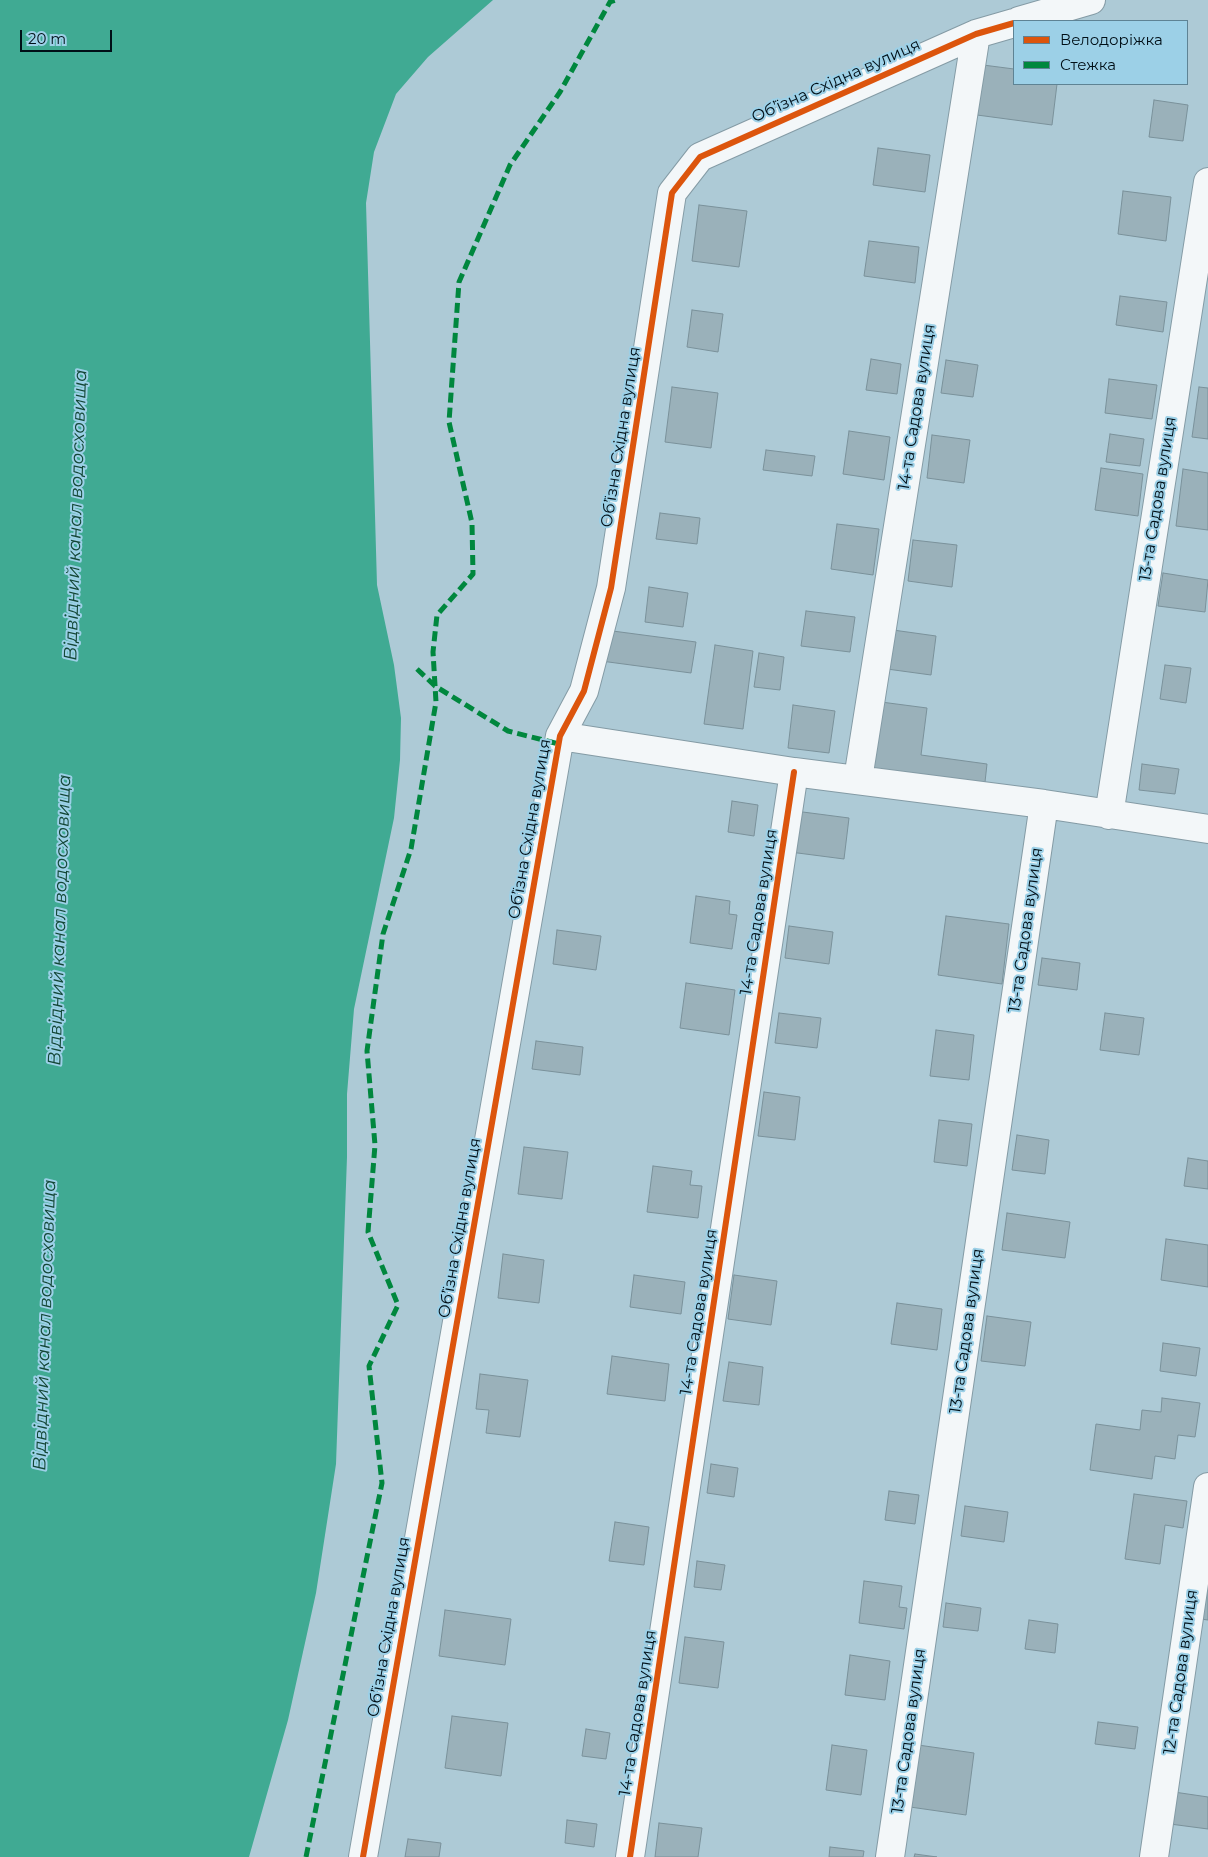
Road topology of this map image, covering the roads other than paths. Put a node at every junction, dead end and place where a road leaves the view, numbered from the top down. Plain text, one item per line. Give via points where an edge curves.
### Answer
1 (1091, 0) edge
2 (1022, 20) edge
3 (1013, 23) edge
4 (976, 34) junction
5 (1208, 182) edge
6 (560, 736) junction
7 (794, 772) junction
8 (858, 780) junction
9 (1044, 804) junction
10 (1109, 815) junction
11 (1208, 829) edge
12 (1208, 1487) edge
13 (363, 1857) edge
14 (630, 1857) edge
15 (890, 1857) edge
16 (1154, 1857) edge

1 - 2 street
3 - 4 street, Обʼїзна Східна вулиця
4 - 6 street, Обʼїзна Східна вулиця via 700,157 672,193 611,588 584,691
4 - 8 street, 14-та Садова вулиця
5 - 10 street, 13-та Садова вулиця
6 - 7 street
6 - 13 street, Обʼїзна Східна вулиця
7 - 8 street
7 - 14 street, 14-та Садова вулиця
8 - 9 street
9 - 10 street
9 - 15 street, 13-та Садова вулиця
10 - 11 street
12 - 16 street, 12-та Садова вулиця

